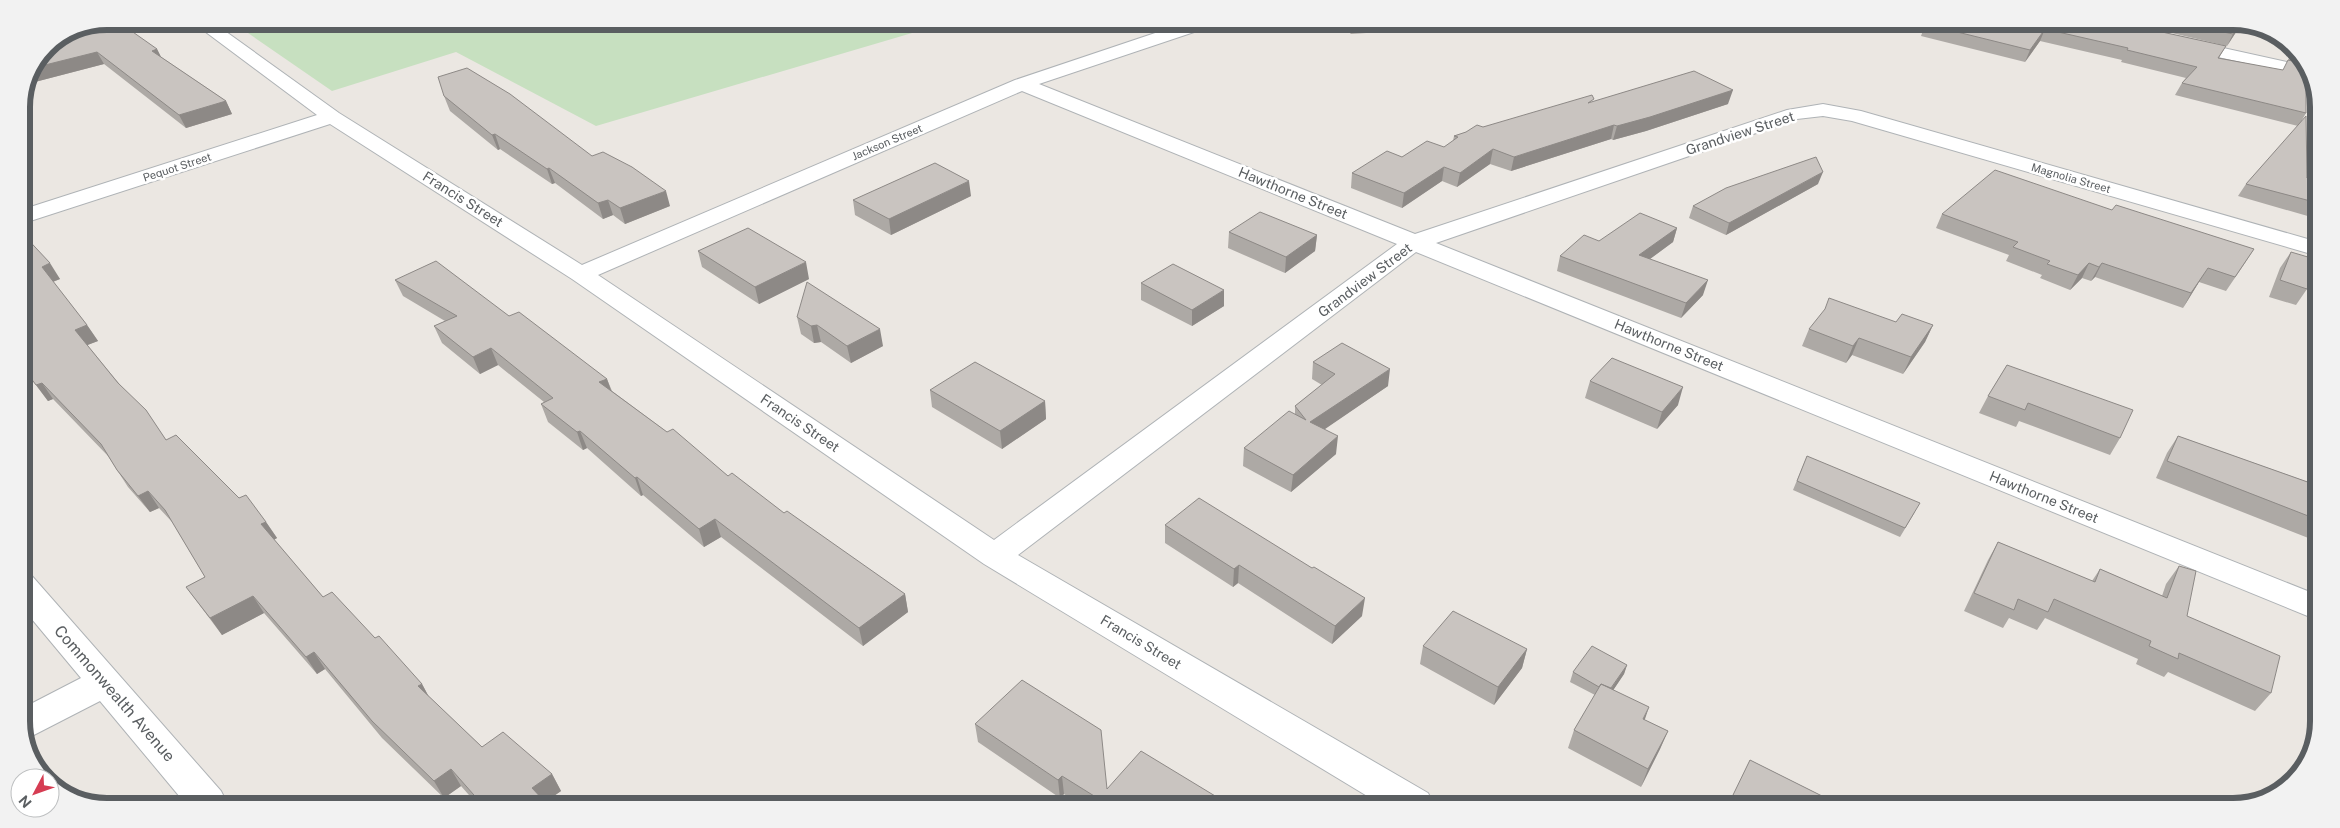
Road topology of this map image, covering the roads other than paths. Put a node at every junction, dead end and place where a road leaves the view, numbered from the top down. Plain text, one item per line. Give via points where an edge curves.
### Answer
1 (210, 30) edge
2 (1182, 30) edge
3 (2171, 41) edge
4 (2301, 70) edge
5 (1022, 84) junction
6 (1823, 110) joint
7 (332, 117) junction
8 (30, 214) edge
9 (1415, 242) junction
10 (2310, 247) edge
11 (580, 274) junction
12 (995, 556) junction
13 (30, 594) edge
14 (2310, 604) edge
15 (104, 682) junction
16 (30, 722) edge
17 (205, 798) edge
18 (1402, 798) edge

1 - 7 street, Francis Street
2 - 5 street, Jackson Street
3 - 4 street
5 - 9 street, Hawthorne Street
5 - 11 street, Jackson Street
6 - 9 street, Grandview Street via 1794,114
6 - 10 street, Magnolia Street via 1863,118
7 - 8 street, Pequot Street
7 - 11 street, Francis Street
9 - 12 street, Grandview Street
9 - 14 street, Hawthorne Street
11 - 12 street, Francis Street
12 - 18 street, Francis Street
13 - 15 street, Commonwealth Avenue
15 - 16 street
15 - 17 street, Commonwealth Avenue

